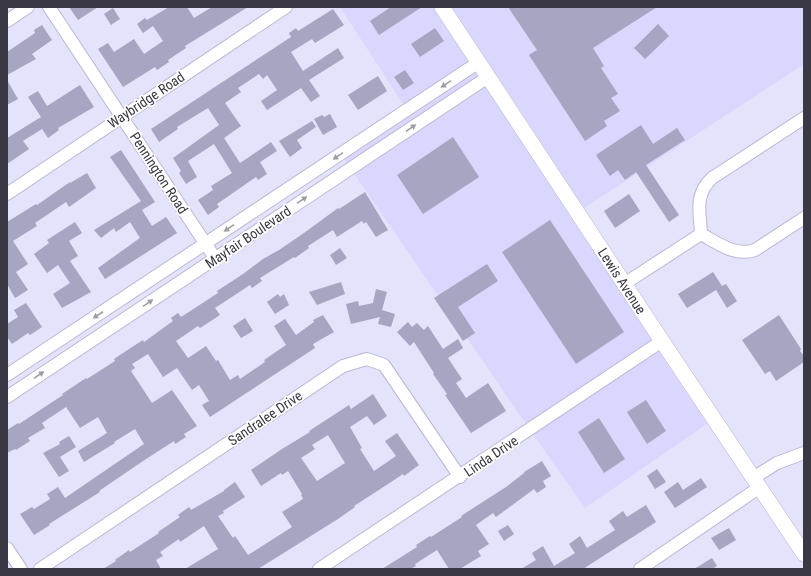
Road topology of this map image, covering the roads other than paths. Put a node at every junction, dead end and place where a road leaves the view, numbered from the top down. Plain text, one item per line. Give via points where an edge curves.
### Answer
1 (28, 7) edge
2 (49, 7) edge
3 (286, 7) edge
4 (442, 7) edge
5 (7, 21) edge
6 (479, 62) junction
7 (488, 77) junction
8 (122, 117) junction
9 (804, 118) edge
10 (7, 194) edge
11 (804, 218) edge
12 (701, 234) junction
13 (206, 243) junction
14 (215, 258) junction
15 (624, 284) junction
16 (662, 342) junction
17 (7, 375) edge
18 (7, 397) edge
19 (804, 453) edge
20 (460, 477) junction
21 (757, 482) junction
22 (7, 548) edge
23 (804, 554) edge
24 (21, 569) edge
25 (40, 569) edge
26 (319, 569) edge
27 (640, 569) edge

1 - 5 street
2 - 8 street, Pennington Road
3 - 8 street, Waybridge Road
4 - 6 main road, Lewis Avenue
6 - 7 main road, Lewis Avenue
6 -> 13 street, Mayfair Boulevard
14 -> 7 street, Mayfair Boulevard
7 - 15 main road, Lewis Avenue
8 - 10 street, Waybridge Road
8 - 13 street, Pennington Road
9 - 12 street via 705,185 699,202
11 - 12 street via 748,252 732,251
12 - 15 street
13 - 14 street, Pennington Road
13 -> 17 street, Mayfair Boulevard
18 -> 14 street, Mayfair Boulevard
15 - 16 main road, Lewis Avenue
16 - 20 street, Linda Drive
16 - 21 main road, Lewis Avenue
19 - 21 street via 777,463
20 - 25 street, Sandralee Drive via 384,366 368,359 343,366
20 - 26 street, Linda Drive
21 - 23 main road, Lewis Avenue
21 - 27 street
22 - 24 street

